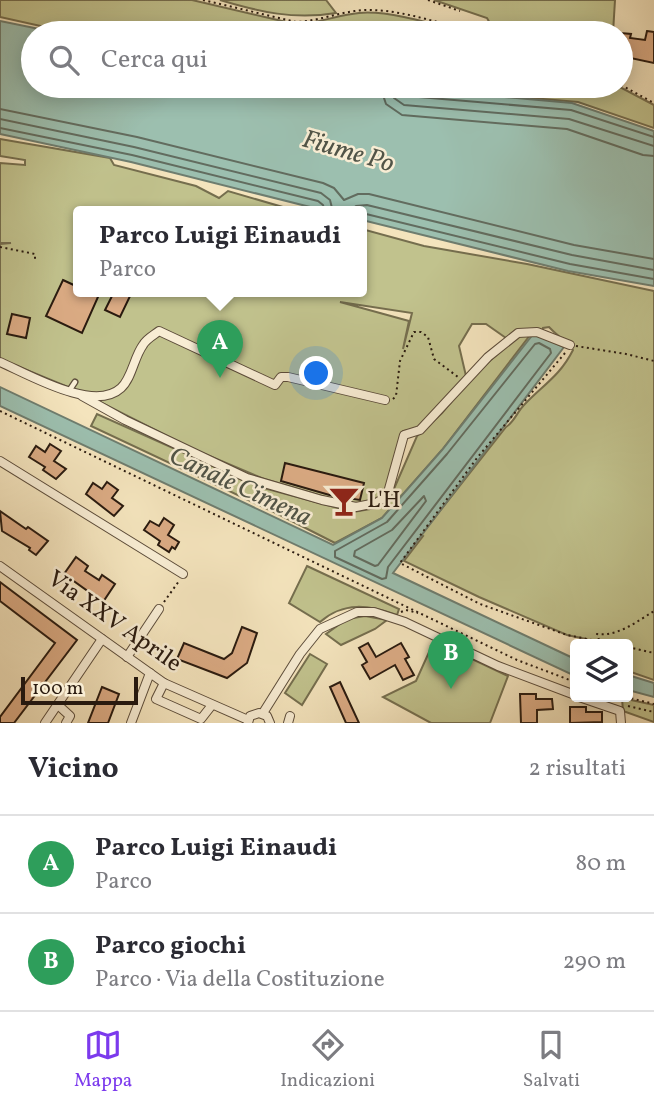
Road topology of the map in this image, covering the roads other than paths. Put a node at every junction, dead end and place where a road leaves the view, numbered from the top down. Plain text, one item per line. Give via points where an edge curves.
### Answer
1 (570, 345) road end
2 (0, 362) edge
3 (75, 382) dead end
4 (68, 391) junction
5 (82, 396) junction
6 (385, 400) road end
7 (0, 461) edge
8 (0, 566) edge
9 (183, 574) road end
10 (159, 609) road end
11 (102, 639) junction
12 (127, 657) junction
13 (150, 673) junction
14 (164, 683) junction
15 (570, 693) edge
16 (594, 702) edge
17 (58, 705) junction
18 (212, 705) junction
19 (263, 713) junction
20 (248, 721) edge
21 (45, 723) edge
22 (66, 723) edge
23 (131, 723) edge
24 (270, 723) edge
25 (621, 723) edge

1 - 5 street via 537,332 518,333 488,357 420,430 404,435 387,496 356,507 247,478
2 - 4 street
3 - 4 lane
4 - 5 street
5 - 6 street via 104,397 121,388 143,343 159,331 275,385 281,377 288,377
7 - 9 street
8 - 11 street, Via XXV Aprile
10 - 12 street
11 - 12 street, Via XXV Aprile
11 - 17 street
12 - 13 street, Via XXV Aprile
13 - 14 street, Via XXV Aprile
13 - 23 street via 147,693
14 - 18 street, Via XXV Aprile
14 - 18 street via 156,699 201,719
15 - 19 street via 405,622 357,612 320,629
16 - 25 street via 620,711
17 - 21 street
17 - 22 street via 70,716
18 - 20 street, Via XXV Aprile
19 - 20 street
19 - 24 street

